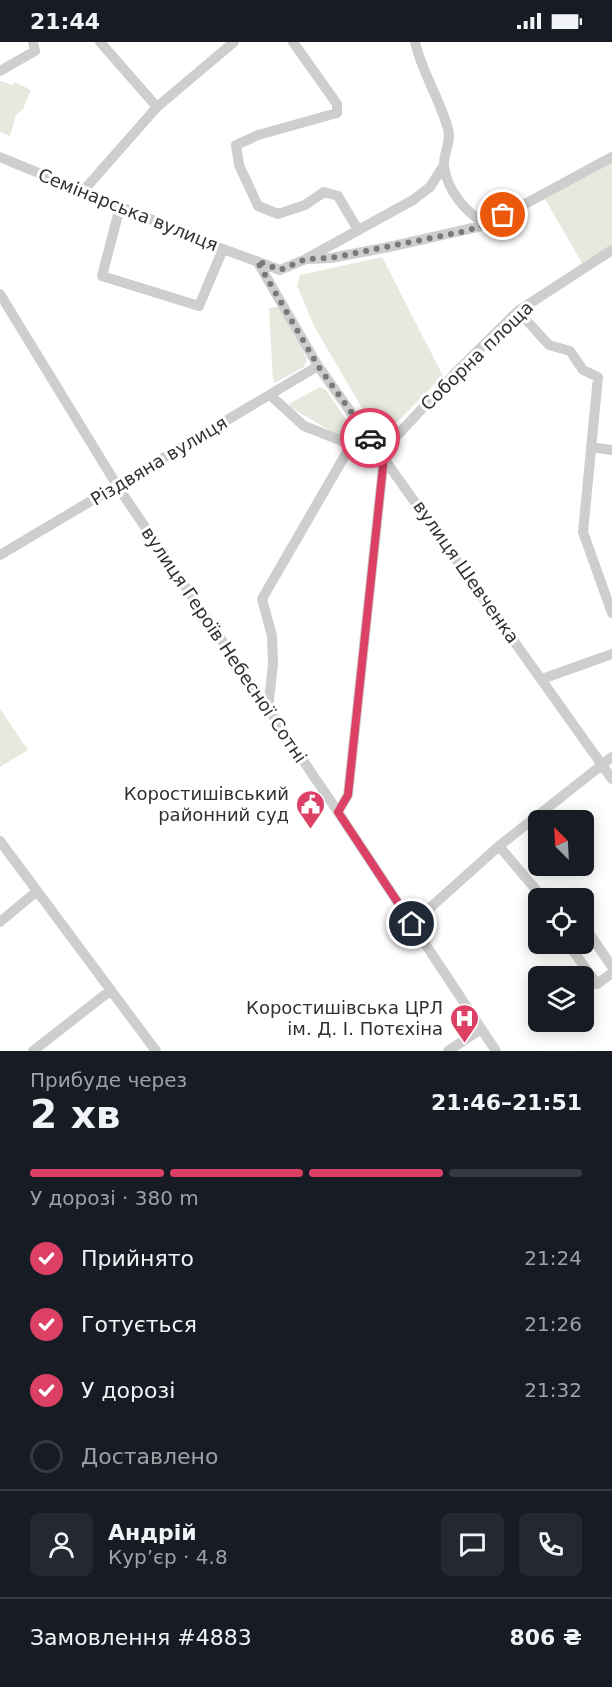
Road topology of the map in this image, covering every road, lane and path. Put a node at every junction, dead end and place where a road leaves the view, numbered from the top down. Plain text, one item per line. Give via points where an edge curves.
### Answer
1 (33, 42) edge
2 (100, 42) edge
3 (234, 42) edge
4 (293, 42) edge
5 (415, 42) edge
6 (0, 71) edge
7 (157, 107) junction
8 (0, 157) edge
9 (612, 157) edge
10 (444, 165) junction
11 (83, 191) junction
12 (120, 207) junction
13 (486, 225) junction
14 (358, 230) junction
15 (223, 249) junction
16 (612, 250) edge
17 (306, 259) junction
18 (257, 261) junction
19 (0, 294) edge
20 (518, 311) junction
21 (318, 366) junction
22 (270, 395) junction
23 (351, 445) junction
24 (591, 447) junction
25 (612, 450) edge
26 (384, 457) junction
27 (117, 486) junction
28 (0, 555) edge
29 (612, 613) edge
30 (612, 654) edge
31 (542, 679) junction
32 (268, 709) junction
33 (612, 757) edge
34 (602, 764) junction
35 (612, 778) edge
36 (338, 812) junction
37 (0, 841) edge
38 (499, 846) junction
39 (535, 888) edge
40 (37, 891) junction
41 (0, 922) edge
42 (412, 924) junction
43 (594, 940) edge
44 (575, 954) edge
45 (612, 967) edge
46 (612, 973) edge
47 (111, 990) junction
48 (481, 1029) junction
49 (33, 1051) edge
50 (156, 1051) edge
51 (448, 1051) edge
52 (496, 1051) edge

1 - 6 street via 35,51
2 - 7 street
3 - 7 street
4 - 14 street via 337,104 337,113 236,145 239,165 258,206 278,214 305,205 324,192 338,196
5 - 10 street via 449,132
7 - 11 street
8 - 11 street, Семінарська вулиця
9 - 13 street
10 - 13 street via 457,198 470,215
10 - 14 street via 430,187 414,200
11 - 12 street, Семінарська вулиця
12 - 15 street, Семінарська вулиця
12 - 15 street via 102,276 199,306
13 - 17 street via 389,248
14 - 17 street
15 - 18 street, Семінарська вулиця
16 - 20 street, Соборна площа
17 - 18 street, Семінарська вулиця via 280,270
18 - 21 street, вулиця Шевченка
19 - 27 street, вулиця Героїв Небесної Сотні
20 - 24 street via 549,345 570,351 583,370 598,377
20 - 26 street, Соборна площа via 400,433
21 - 22 street, Різдвяна вулиця
21 - 26 street, вулиця Шевченка
22 - 23 street via 304,426
22 - 27 street, Різдвяна вулиця
23 - 26 street
23 - 32 street via 262,598 272,636
24 - 25 street
24 - 29 street via 583,532
26 - 31 street, вулиця Шевченка
26 - 36 street via 348,795
27 - 28 street, Різдвяна вулиця
27 - 32 street, вулиця Героїв Небесної Сотні
30 - 31 street
31 - 34 street, вулиця Шевченка
32 - 36 street, вулиця Героїв Небесної Сотні
33 - 34 street
34 - 35 street, вулиця Шевченка
34 - 38 street
36 - 42 street, вулиця Героїв Небесної Сотні
37 - 40 street
38 - 39 street
38 - 42 street
40 - 41 street
40 - 47 street
42 - 48 street, вулиця Героїв Небесної Сотні
43 - 45 street
44 - 46 street via 597,984
47 - 49 street
47 - 50 street
48 - 51 street
48 - 52 street, вулиця Героїв Небесної Сотні

